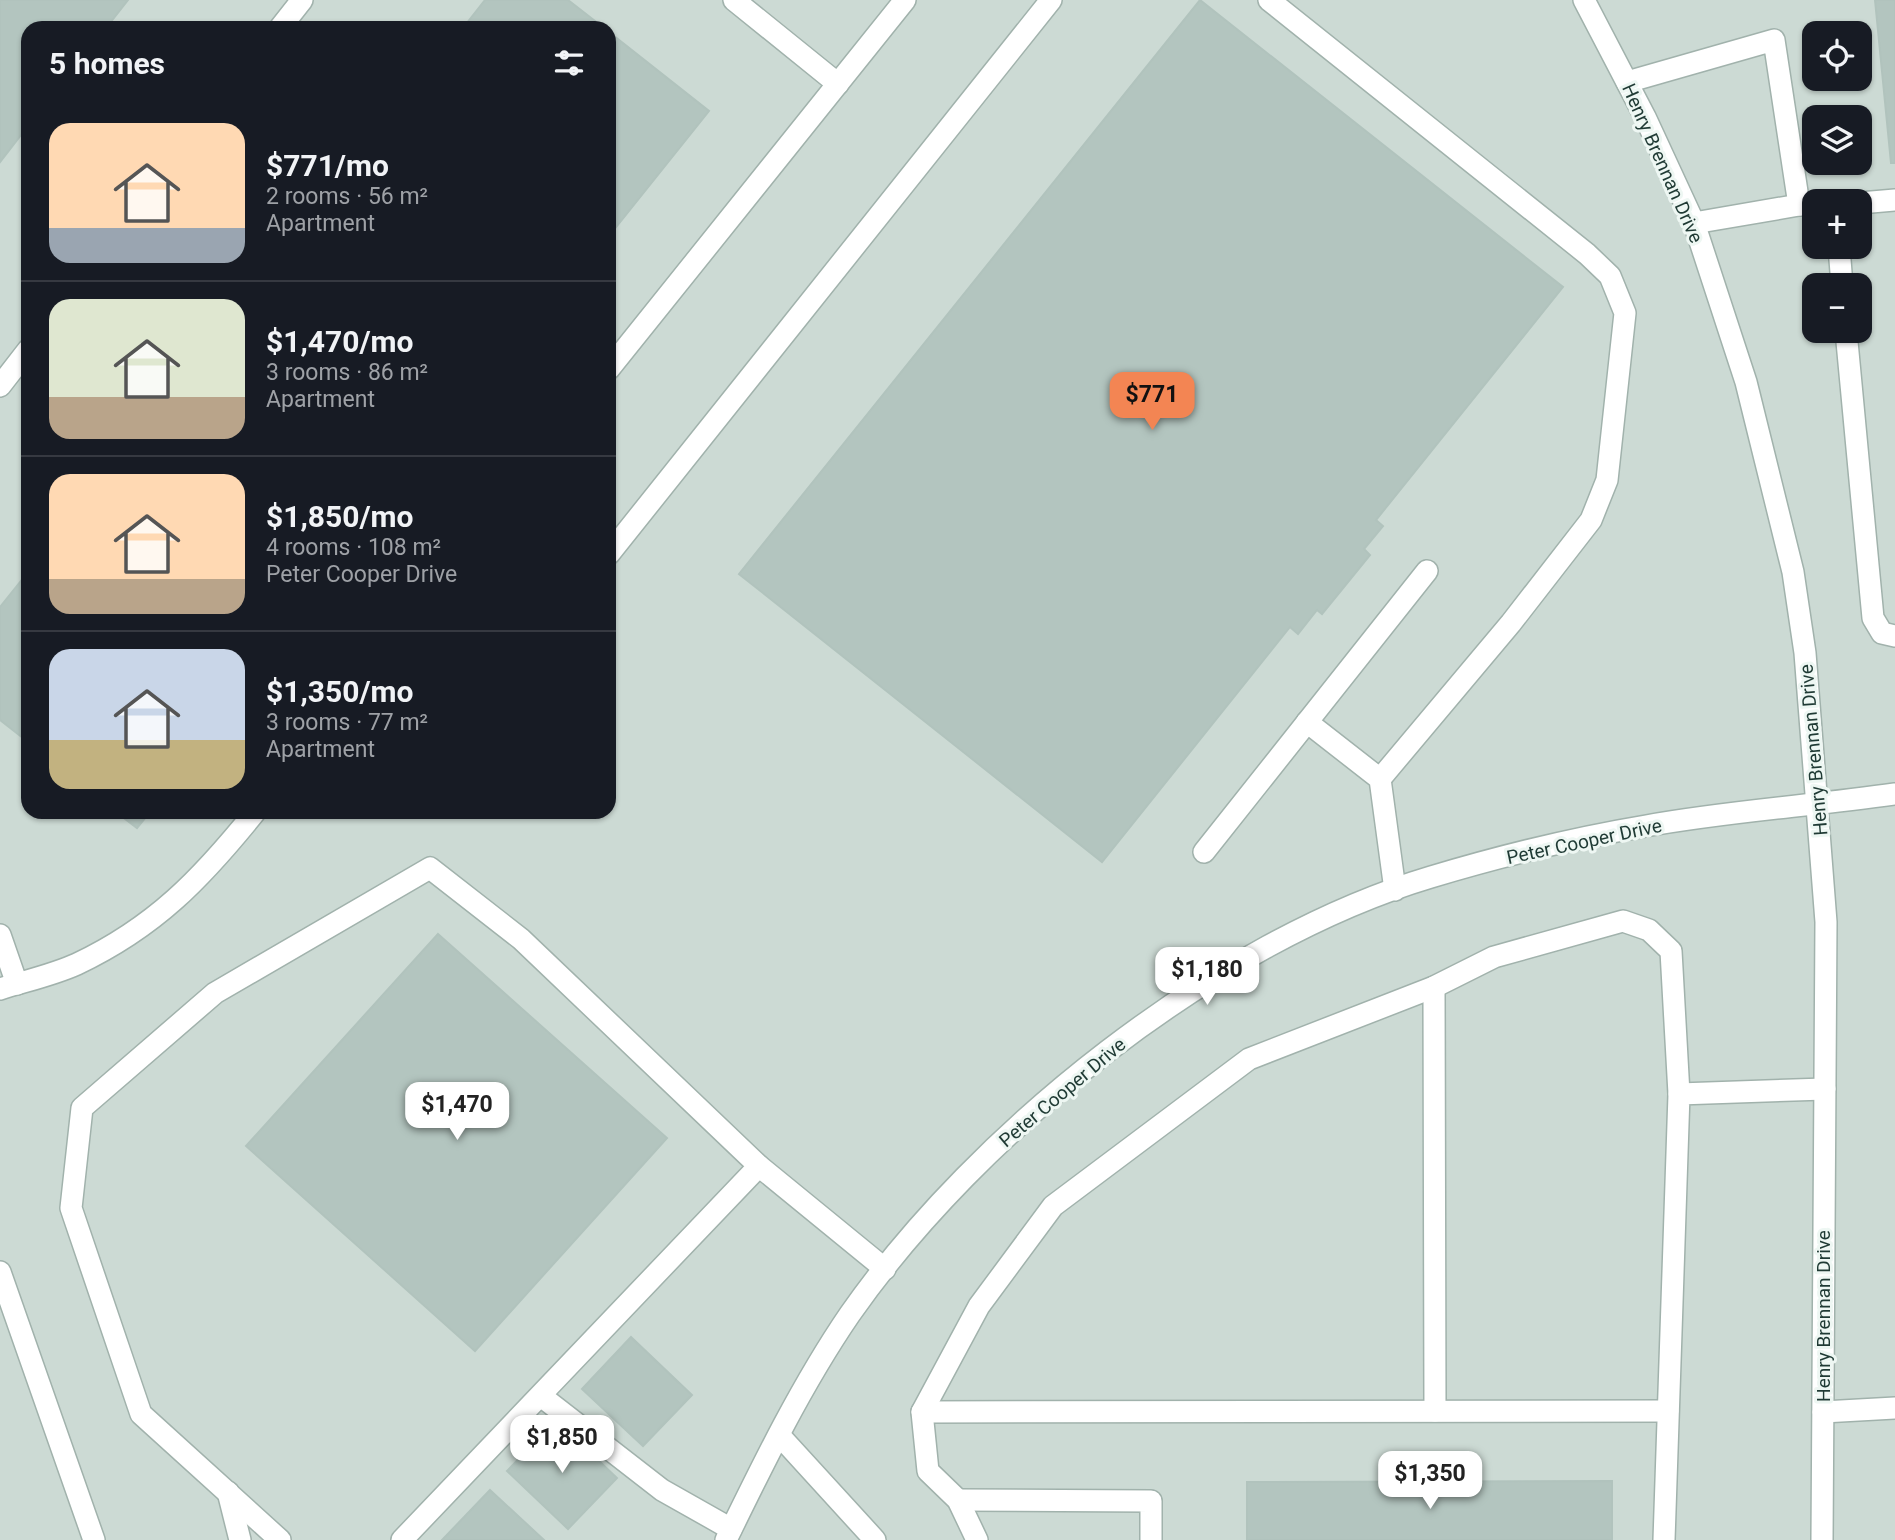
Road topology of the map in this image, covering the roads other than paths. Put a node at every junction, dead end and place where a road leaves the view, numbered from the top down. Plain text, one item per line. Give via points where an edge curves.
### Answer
1 (302, 0) edge
2 (734, 0) edge
3 (905, 0) edge
4 (1051, 0) edge
5 (1269, 0) edge
6 (1584, 0) edge
7 (286, 21) edge
8 (1627, 82) junction
9 (838, 84) junction
10 (1804, 189) edge
11 (1895, 200) edge
12 (1872, 202) edge
13 (1802, 206) edge
14 (1694, 223) junction
15 (1847, 343) edge
16 (21, 359) edge
17 (616, 360) edge
18 (0, 386) edge
19 (616, 545) edge
20 (1427, 571) dead end
21 (1895, 636) edge
22 (1307, 722) junction
23 (1380, 779) junction
24 (1895, 794) edge
25 (1819, 806) junction
26 (249, 819) edge
27 (1204, 852) dead end
28 (1395, 890) junction
29 (0, 935) edge
30 (8, 987) edge
31 (1434, 987) junction
32 (1825, 1089) junction
33 (1679, 1094) junction
34 (759, 1167) junction
35 (885, 1269) junction
36 (0, 1272) edge
37 (541, 1396) junction
38 (1895, 1408) edge
39 (1668, 1410) junction
40 (1435, 1411) junction
41 (922, 1412) junction
42 (1823, 1412) junction
43 (780, 1436) junction
44 (228, 1492) junction
45 (958, 1500) junction
46 (728, 1535) edge
47 (93, 1540) edge
48 (240, 1540) edge
49 (280, 1540) edge
50 (402, 1540) edge
51 (875, 1540) edge
52 (977, 1540) edge
53 (1151, 1540) edge
54 (1664, 1540) edge
55 (1822, 1540) edge

1 - 7 street
2 - 9 street
3 - 9 street
4 - 19 street
5 - 23 street via 1587,254 1610,276 1625,313 1606,480 1591,520
6 - 8 street, Henry Brennan Drive
8 - 10 street via 1773,40
8 - 14 street, Henry Brennan Drive
9 - 17 street
11 - 12 street
13 - 14 street
14 - 25 street, Henry Brennan Drive via 1746,382 1793,572
15 - 21 street via 1873,618 1882,633
16 - 18 street
20 - 22 street
22 - 23 street
22 - 27 street
23 - 28 street
24 - 25 street, Peter Cooper Drive
25 - 28 street, Peter Cooper Drive via 1646,825 1520,853
25 - 32 street, Henry Brennan Drive via 1826,922
26 - 30 street via 171,906 129,936 75,965
28 - 35 street, Peter Cooper Drive via 1343,909 1236,963 1152,1018 1049,1100 970,1171
29 - 30 street
31 - 33 street via 1494,957 1623,921 1649,930 1671,951
31 - 40 street
31 - 41 street via 1249,1059 1053,1206 979,1306
32 - 33 street
32 - 42 street, Henry Brennan Drive
33 - 39 street
34 - 35 street
34 - 37 street
34 - 44 street via 521,939 430,868 215,993 82,1108 71,1209 141,1414
35 - 43 street, Peter Cooper Drive via 850,1314
36 - 47 street
37 - 46 street
37 - 50 street
38 - 42 street
39 - 40 street
39 - 54 street
40 - 41 street
41 - 45 street via 928,1471
42 - 55 street, Henry Brennan Drive
43 - 46 street, Peter Cooper Drive
43 - 51 street
44 - 48 street
44 - 49 street
45 - 52 street
45 - 53 street via 1151,1501

